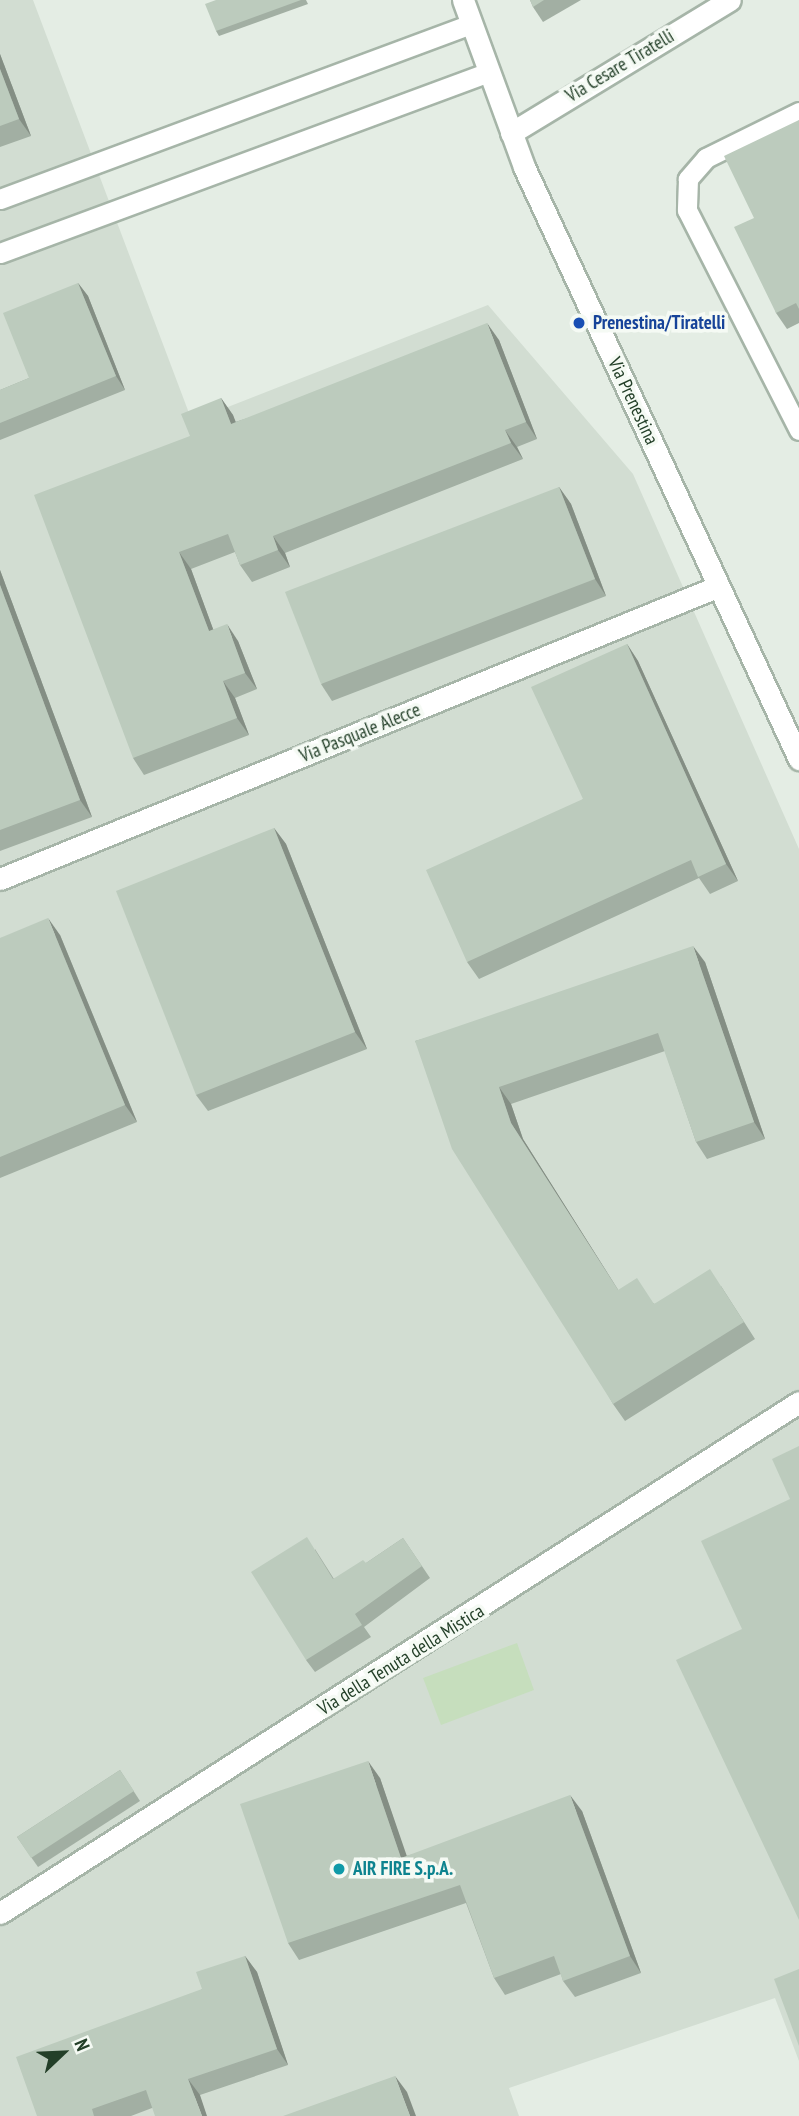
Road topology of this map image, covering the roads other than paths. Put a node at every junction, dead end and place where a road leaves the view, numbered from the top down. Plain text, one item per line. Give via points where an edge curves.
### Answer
1 (463, 0) edge
2 (730, 0) edge
3 (471, 24) junction
4 (489, 72) junction
5 (799, 112) edge
6 (511, 133) junction
7 (0, 199) edge
8 (0, 253) edge
9 (799, 430) edge
10 (719, 586) junction
11 (799, 759) edge
12 (0, 879) edge
13 (799, 1402) edge
14 (0, 1913) edge

1 - 3 street, Via Prenestina
2 - 6 street, Via Cesare Tiratelli
3 - 4 street, Via Prenestina
3 - 7 lane
4 - 6 street, Via Prenestina
4 - 8 lane
5 - 9 lane via 706,158 688,179 687,210
6 - 10 street, Via Prenestina
10 - 11 street, Via Prenestina
10 - 12 street, Via Pasquale Alecce
13 - 14 street, Via della Tenuta della Mistica

